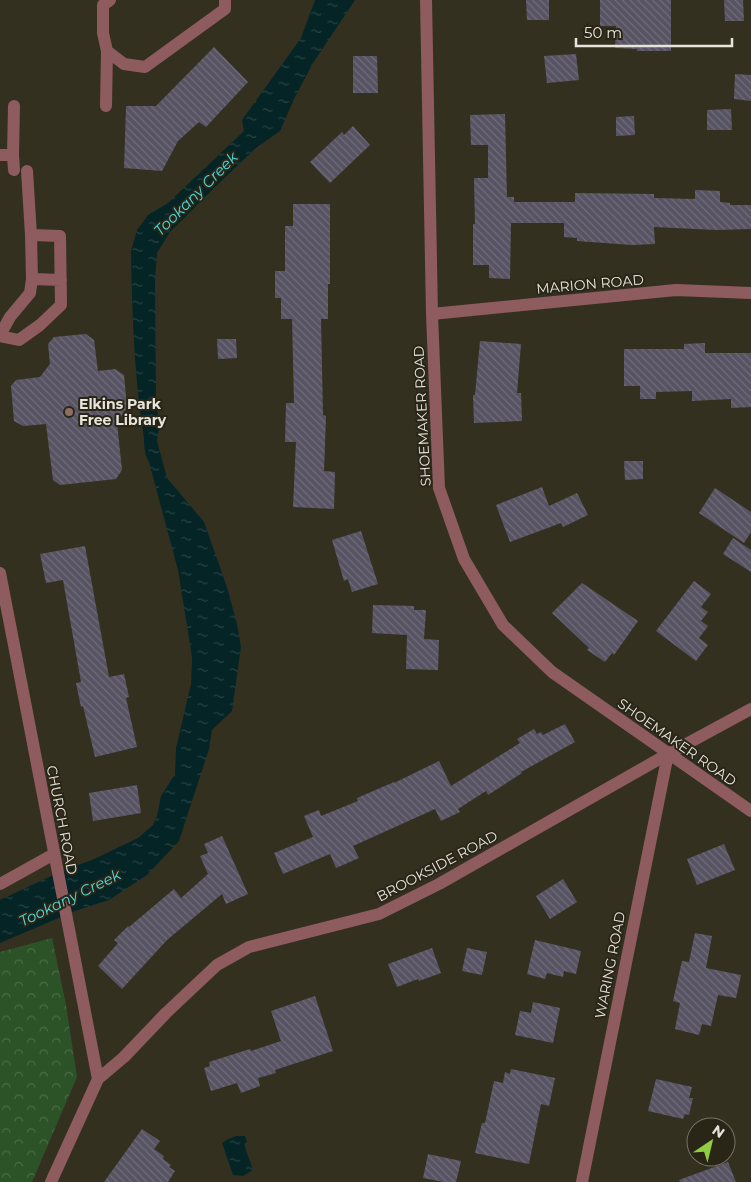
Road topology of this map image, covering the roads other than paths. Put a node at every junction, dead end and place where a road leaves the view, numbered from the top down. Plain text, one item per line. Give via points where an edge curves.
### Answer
1 (110, 0) edge
2 (226, 0) edge
3 (426, 0) edge
4 (107, 51) junction
5 (14, 106) dead end
6 (106, 106) dead end
7 (6, 155) edge
8 (30, 235) junction
9 (32, 279) junction
10 (61, 280) junction
11 (751, 293) edge
12 (432, 314) junction
13 (0, 335) edge
14 (0, 573) edge
15 (751, 709) edge
16 (668, 754) junction
17 (751, 811) edge
18 (54, 854) junction
19 (0, 884) edge
20 (98, 1079) junction
21 (51, 1182) edge
22 (582, 1182) edge

1 - 4 street via 103,5
2 - 4 street via 225,9 145,67 124,64
3 - 12 street, SHOEMAKER ROAD
4 - 6 street
5 - 7 street
7 - 8 street via 21,170
8 - 9 street
8 - 10 street via 60,236
9 - 10 street
9 - 13 street via 30,293
10 - 13 street via 61,305 40,325 19,340
11 - 12 street, MARION ROAD via 676,290
12 - 16 street, SHOEMAKER ROAD via 439,488 464,559 503,625 552,672
14 - 18 street, CHURCH ROAD
15 - 16 street, BROOKSIDE ROAD
16 - 17 street, SHOEMAKER ROAD
16 - 20 street, BROOKSIDE ROAD via 439,884 379,914 249,947 217,965
16 - 22 street, WARING ROAD
18 - 19 street
18 - 20 street, CHURCH ROAD
20 - 21 street

